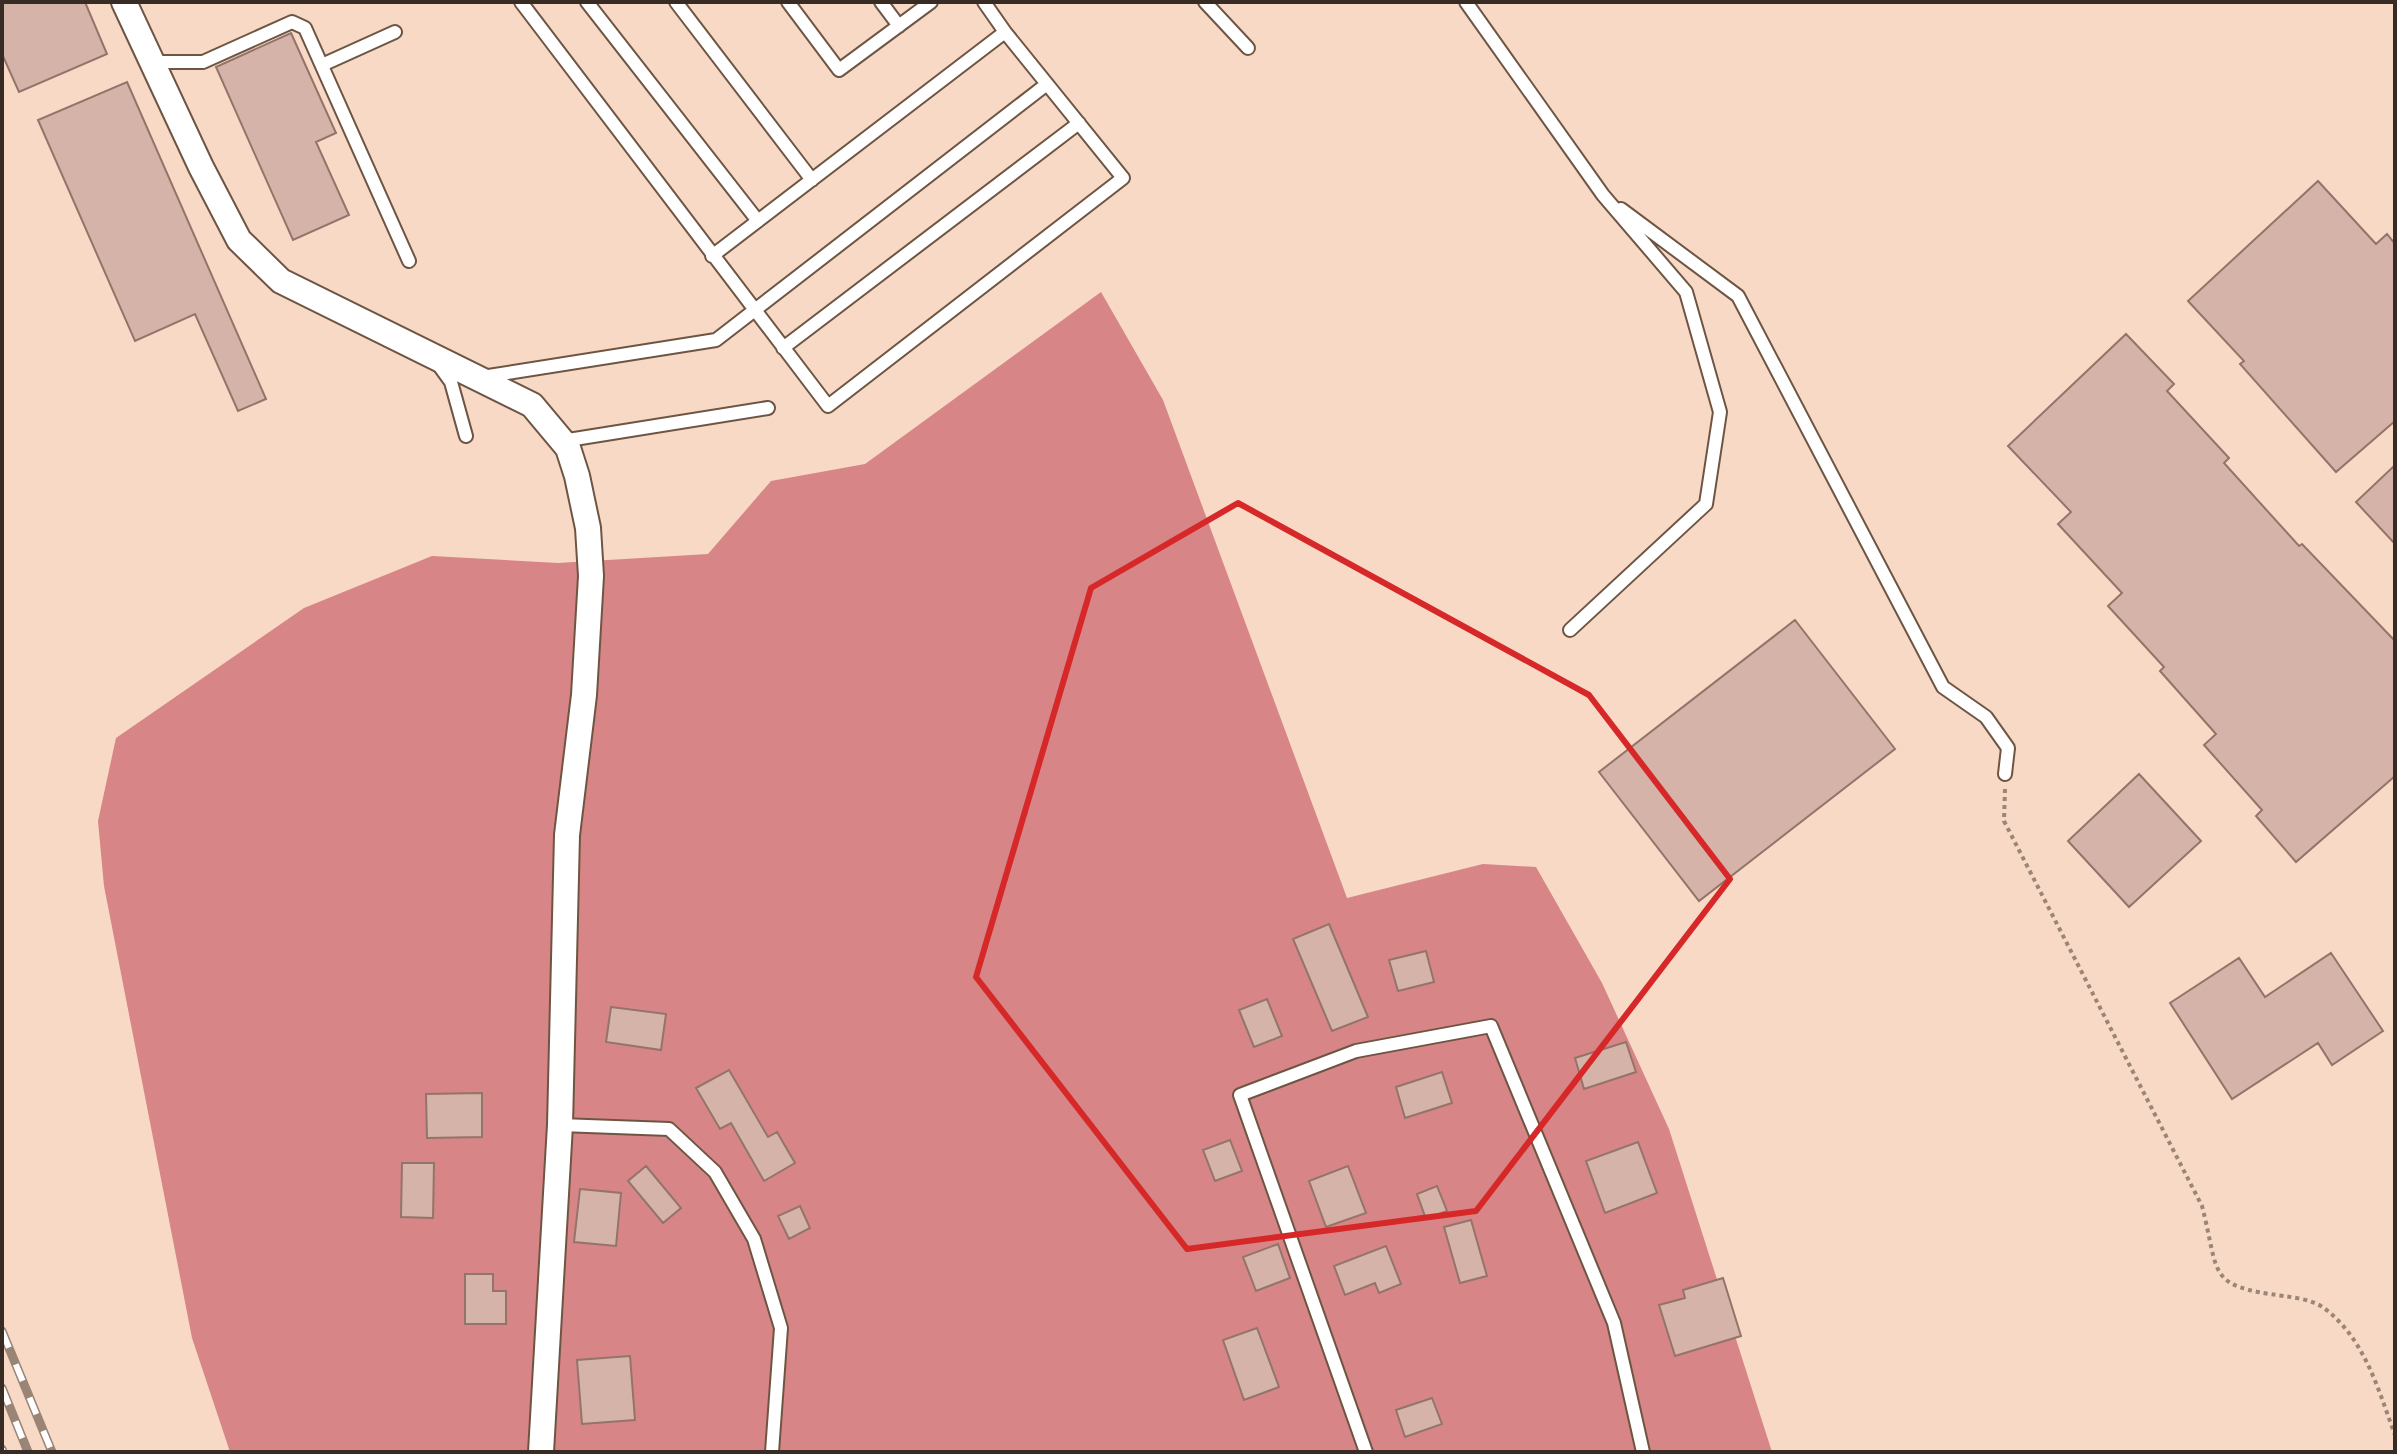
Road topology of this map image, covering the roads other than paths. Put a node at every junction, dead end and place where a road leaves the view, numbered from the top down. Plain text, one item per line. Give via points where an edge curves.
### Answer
1 (124, 2) edge
2 (521, 2) edge
3 (587, 2) edge
4 (676, 2) edge
5 (788, 2) edge
6 (881, 2) edge
7 (931, 2) edge
8 (984, 2) edge
9 (1205, 2) edge
10 (1466, 2) edge
11 (899, 26) junction
12 (395, 32) dead end
13 (1005, 32) junction
14 (1248, 48) dead end
15 (149, 62) junction
16 (322, 65) junction
17 (1047, 84) junction
18 (1079, 123) junction
19 (812, 180) junction
20 (1603, 195) junction
21 (758, 221) junction
22 (712, 256) junction
23 (409, 261) dead end
24 (754, 311) junction
25 (783, 348) junction
26 (434, 358) junction
27 (475, 378) junction
28 (768, 408) dead end
29 (466, 436) dead end
30 (562, 441) junction
31 (1570, 630) dead end
32 (2005, 774) road end
33 (560, 1125) junction
34 (541, 1452) edge
35 (772, 1452) edge
36 (1366, 1452) edge
37 (1643, 1452) edge

1 - 15 street
2 - 22 lane
3 - 21 lane
4 - 19 lane
5 - 11 lane via 839,70
6 - 11 lane
7 - 11 lane
8 - 13 lane
9 - 14 lane
10 - 20 lane
12 - 16 lane
13 - 17 lane
13 - 19 lane
15 - 16 lane via 203,62 292,22 305,28
15 - 26 street via 239,240 281,281
16 - 23 lane
17 - 18 lane
17 - 24 lane
18 - 25 lane
18 - 25 lane via 1123,178 828,406
19 - 21 lane
20 - 31 lane via 1686,292 1720,412 1706,504
20 - 32 lane via 1738,296 1943,687 1986,717 2008,748
21 - 22 lane
22 - 24 lane
24 - 25 lane
24 - 27 lane via 716,340
26 - 27 street
26 - 29 lane via 451,382
27 - 30 street via 532,405
28 - 30 lane
30 - 33 street via 577,476 591,576 584,695 567,835
33 - 34 street
33 - 35 lane via 669,1129 715,1172 754,1239 781,1328
36 - 37 lane via 1240,1095 1356,1051 1491,1026 1614,1323

